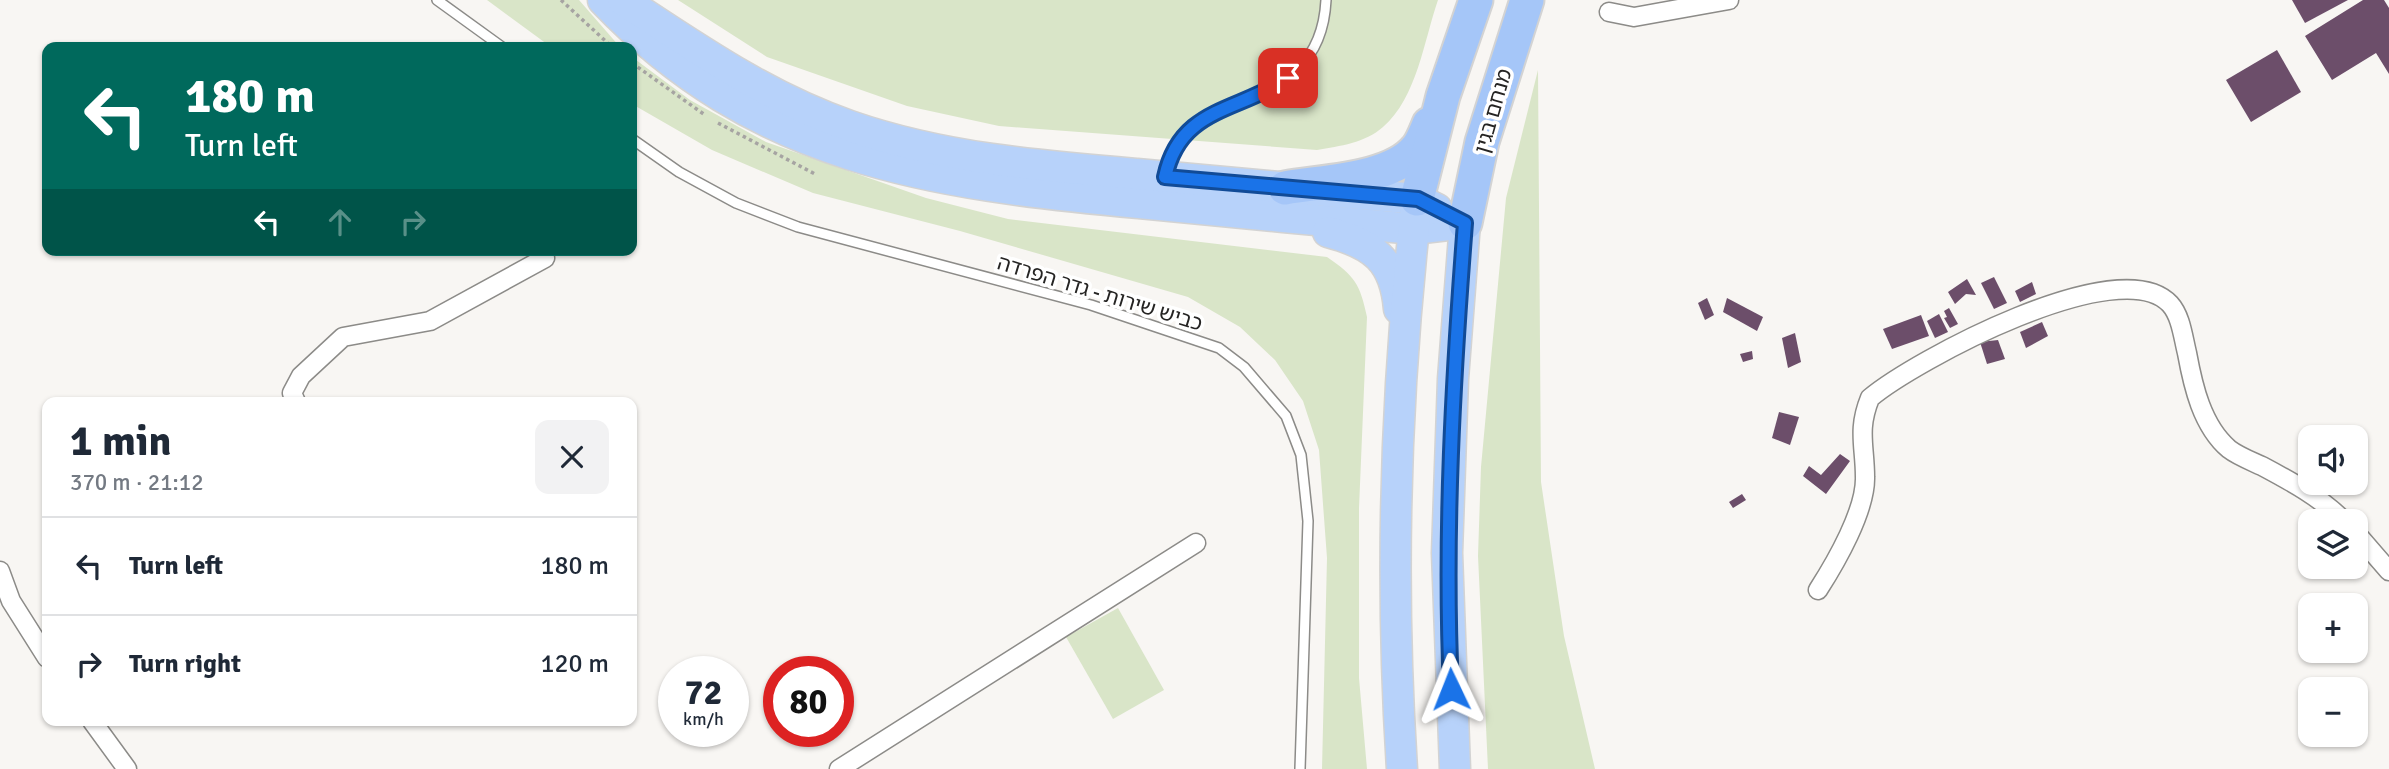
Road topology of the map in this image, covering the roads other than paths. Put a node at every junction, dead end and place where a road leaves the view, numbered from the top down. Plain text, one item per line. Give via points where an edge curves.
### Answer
1 (437, 0) edge
2 (603, 0) edge
3 (623, 0) edge
4 (1326, 0) edge
5 (1476, 0) edge
6 (1527, 0) edge
7 (1728, 0) edge
8 (1609, 12) dead end
9 (495, 42) edge
10 (1443, 96) junction
11 (637, 143) edge
12 (1165, 177) junction
13 (1285, 188) junction
14 (1416, 214) junction
15 (1267, 215) junction
16 (1465, 223) junction
17 (545, 258) dead end
18 (1402, 358) junction
19 (294, 397) edge
20 (2331, 509) edge
21 (1196, 543) dead end
22 (2368, 547) edge
23 (0, 571) edge
24 (2389, 571) edge
25 (1818, 590) dead end
26 (42, 651) edge
27 (96, 726) edge
28 (127, 769) edge
29 (839, 769) edge
30 (1300, 769) edge
31 (1402, 769) edge
32 (1455, 769) edge

1 - 9 lane
2 - 15 highway via 677,68 719,97 793,134 874,164 1033,194
3 - 12 highway via 733,73 848,126 892,140 986,158
4 - 12 lane via 1322,33 1303,67 1273,88 1188,128 1170,154
5 - 10 highway
6 - 16 highway, מנחם בגין via 1482,142
7 - 8 street via 1634,17
10 - 13 highway via 1418,148 1400,163 1368,174
10 - 14 highway
11 - 30 lane, כביש שירות - גדר הפרדה via 736,203 798,227 1127,317 1219,348 1244,367 1286,416 1301,455 1308,521
12 - 13 highway
13 - 14 highway
14 - 15 highway
14 - 16 highway
14 - 18 highway
15 - 18 highway via 1353,240 1380,257 1397,287
16 - 32 highway via 1447,553
17 - 19 street via 430,321 343,338 301,376
18 - 31 highway via 1395,618
20 - 25 street via 2229,449 2214,430 2202,410 2182,328 2170,304 2152,293 2091,295 2059,301 1991,326 1870,398 1862,419 1866,478 1859,513
21 - 29 street
22 - 24 street
23 - 26 street via 11,601
27 - 28 street

